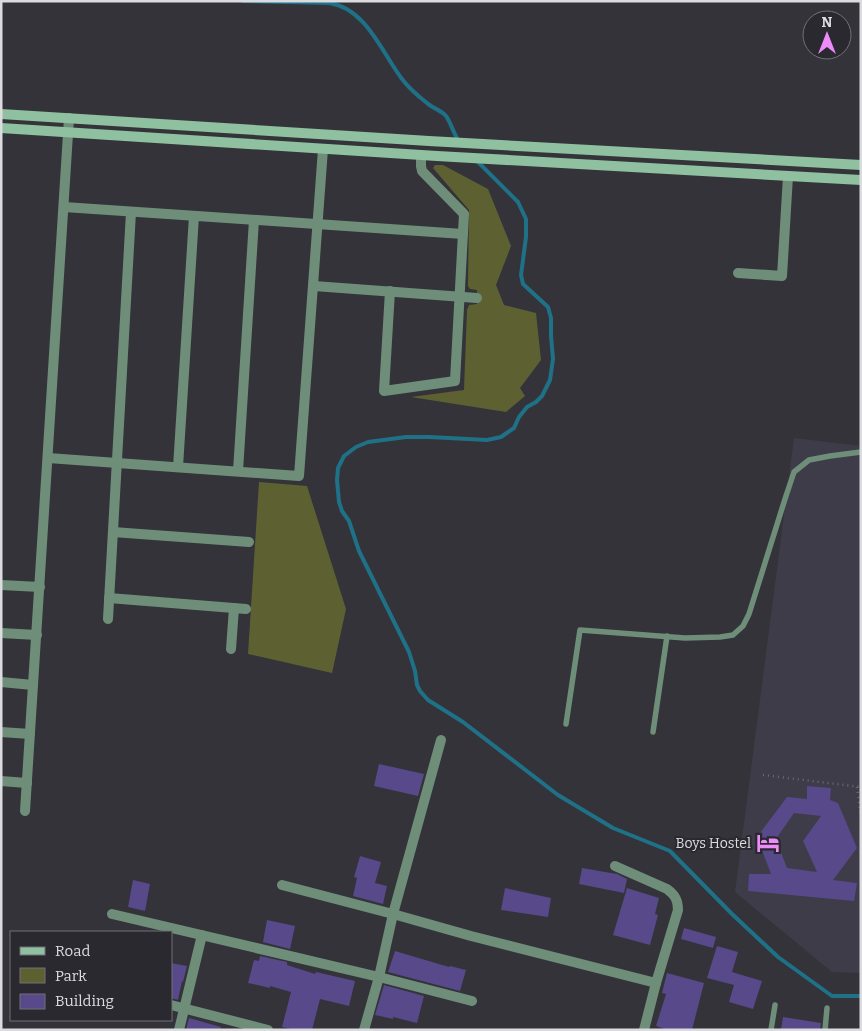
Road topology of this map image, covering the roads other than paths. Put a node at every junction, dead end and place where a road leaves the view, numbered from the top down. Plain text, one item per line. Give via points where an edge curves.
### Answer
1 (1, 114) edge
2 (69, 118) junction
3 (1, 128) edge
4 (69, 132) junction
5 (323, 148) junction
6 (421, 155) junction
7 (861, 166) edge
8 (788, 176) junction
9 (861, 180) edge
10 (64, 207) junction
11 (131, 212) junction
12 (194, 216) junction
13 (254, 220) junction
14 (318, 224) junction
15 (462, 234) junction
16 (738, 273) dead end
17 (314, 286) junction
18 (390, 291) junction
19 (459, 296) junction
20 (477, 298) dead end
21 (861, 452) edge
22 (48, 458) junction
23 (117, 462) junction
24 (178, 467) junction
25 (238, 471) junction
26 (113, 532) junction
27 (249, 542) dead end
28 (1, 584) edge
29 (40, 587) junction
30 (109, 598) junction
31 (234, 608) junction
32 (246, 609) dead end
33 (108, 620) dead end
34 (1, 633) edge
35 (37, 635) junction
36 (666, 636) junction
37 (232, 649) dead end
38 (1, 682) edge
39 (33, 684) junction
40 (566, 724) dead end
41 (1, 732) edge
42 (653, 732) dead end
43 (30, 734) junction
44 (441, 740) dead end
45 (1, 781) edge
46 (27, 783) junction
47 (25, 811) dead end
48 (615, 866) dead end
49 (282, 885) dead end
50 (112, 914) dead end
51 (393, 914) junction
52 (202, 935) junction
53 (379, 977) junction
54 (656, 983) junction
55 (472, 1001) dead end
56 (172, 1005) edge
57 (775, 1005) dead end
58 (184, 1008) junction
59 (827, 1008) dead end
60 (178, 1030) edge
61 (268, 1030) edge
62 (364, 1030) edge
63 (644, 1030) edge
64 (771, 1030) edge
65 (825, 1030) edge

1 - 2 street
2 - 4 street
2 - 7 street
3 - 4 street
4 - 5 street
4 - 10 street
5 - 6 street
5 - 14 street
6 - 8 street
6 - 15 street via 422,171 464,214
8 - 9 street
8 - 16 street via 782,276
10 - 11 street
10 - 22 street
11 - 12 street
11 - 23 street
12 - 13 street
12 - 24 street
13 - 14 street
13 - 25 street
14 - 15 street
14 - 17 street
15 - 19 street
17 - 18 street
17 - 25 street via 299,476
18 - 19 street
18 - 19 street via 384,390 455,381
19 - 20 street
21 - 36 lane via 808,460 794,472 743,626 733,635 720,638
22 - 23 street
22 - 29 street
23 - 24 street
23 - 26 street
24 - 25 street
26 - 27 street
26 - 30 street
28 - 29 street
29 - 35 street
30 - 31 street
30 - 33 street
31 - 32 street
31 - 37 street
34 - 35 street
35 - 39 street
36 - 40 lane via 580,630
36 - 42 lane
38 - 39 street
39 - 43 street
41 - 43 street
43 - 46 street
44 - 51 street
45 - 46 street
46 - 47 street
48 - 54 street via 667,889 678,902
49 - 51 street
50 - 52 street
51 - 53 street
51 - 54 street
52 - 53 street
52 - 58 street
53 - 55 street
53 - 62 street
54 - 63 street
56 - 58 street
57 - 64 lane
58 - 60 street
58 - 61 street
59 - 65 lane

